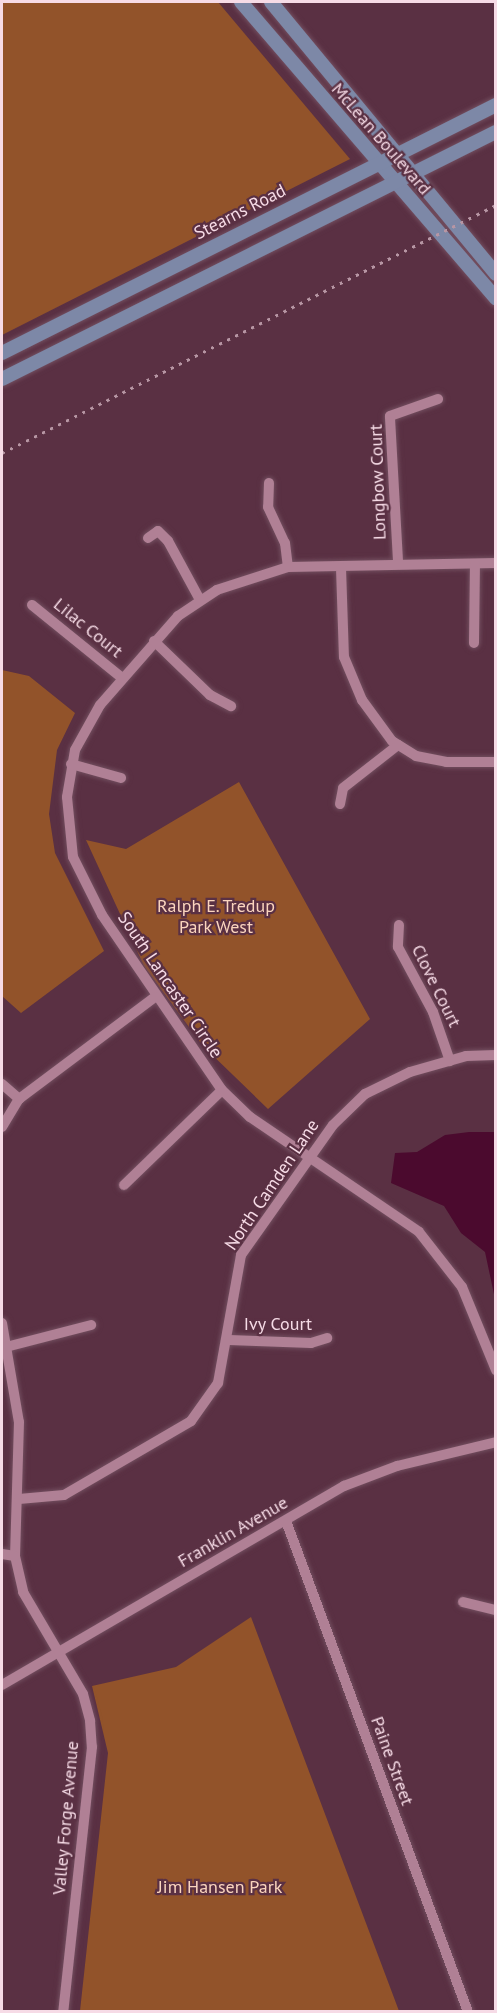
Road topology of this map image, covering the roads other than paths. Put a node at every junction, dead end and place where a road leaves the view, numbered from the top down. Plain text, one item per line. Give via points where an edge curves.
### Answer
1 (241, 2) edge
2 (270, 2) edge
3 (495, 105) edge
4 (495, 132) edge
5 (400, 153) junction
6 (378, 163) junction
7 (415, 171) junction
8 (394, 181) junction
9 (495, 274) edge
10 (495, 298) edge
11 (2, 352) edge
12 (2, 379) edge
13 (438, 399) dead end
14 (269, 483) dead end
15 (148, 538) dead end
16 (398, 561) junction
17 (495, 563) edge
18 (475, 564) junction
19 (288, 567) junction
20 (341, 568) junction
21 (200, 600) junction
22 (32, 605) dead end
23 (154, 641) junction
24 (474, 643) dead end
25 (122, 678) junction
26 (231, 706) dead end
27 (398, 745) junction
28 (495, 762) edge
29 (71, 764) junction
30 (121, 778) dead end
31 (340, 804) dead end
32 (399, 925) dead end
33 (155, 997) junction
34 (495, 1055) edge
35 (450, 1061) junction
36 (2, 1084) edge
37 (222, 1090) junction
38 (19, 1099) junction
39 (2, 1127) edge
40 (309, 1157) junction
41 (124, 1185) dead end
42 (2, 1323) edge
43 (91, 1325) dead end
44 (327, 1338) dead end
45 (229, 1340) junction
46 (6, 1347) junction
47 (495, 1370) edge
48 (495, 1442) edge
49 (19, 1499) junction
50 (286, 1521) junction
51 (2, 1554) edge
52 (15, 1556) junction
53 (463, 1602) dead end
54 (495, 1610) edge
55 (59, 1651) junction
56 (2, 1685) edge
57 (63, 2012) edge
58 (468, 2012) edge

1 - 6 main road, McLean Boulevard
2 - 5 main road, McLean Boulevard
3 - 5 main road, Stearns Road
4 - 7 main road
5 - 6 main road, Stearns Road
5 - 7 main road, McLean Boulevard
6 - 8 main road, McLean Boulevard
6 - 11 main road, Stearns Road
7 - 8 main road
7 - 9 main road, McLean Boulevard
8 - 10 main road, McLean Boulevard
8 - 12 main road
13 - 16 street, Longbow Court via 390,416
14 - 19 street via 268,507 285,543
15 - 21 street via 158,531 168,541
16 - 18 street, South Lancaster Circle
16 - 20 street, South Lancaster Circle
17 - 18 street, South Lancaster Circle
18 - 24 street
19 - 20 street, South Lancaster Circle
19 - 21 street, South Lancaster Circle via 246,578
20 - 27 street via 344,657 362,700
21 - 23 street, South Lancaster Circle
22 - 25 street, Lilac Court
23 - 25 street, South Lancaster Circle
23 - 26 street via 210,695
25 - 29 street, South Lancaster Circle via 85,728
27 - 28 street via 446,762
27 - 31 street via 343,788
29 - 30 street
29 - 33 street, South Lancaster Circle via 67,797 73,857
32 - 35 street, Clove Court via 399,947 434,1012
33 - 37 street, South Lancaster Circle
33 - 38 street
34 - 35 street, North Camden Lane
35 - 40 street, North Camden Lane via 365,1094
36 - 38 street
37 - 40 street, South Lancaster Circle via 250,1117
37 - 41 street
38 - 39 street
40 - 45 street, North Camden Lane via 241,1255 231,1290
40 - 47 street, South Lancaster Circle via 419,1232 462,1287
42 - 46 street, Valley Forge Avenue
43 - 46 street
44 - 45 street, Ivy Court via 311,1343
45 - 49 street, North Camden Lane via 218,1383 191,1421 64,1495
46 - 49 street, Valley Forge Avenue via 19,1422
48 - 50 street, Franklin Avenue via 385,1469 344,1486
49 - 52 street, Valley Forge Avenue
50 - 55 street, Franklin Avenue
50 - 58 street, Paine Street
51 - 52 street
52 - 55 street, Valley Forge Avenue via 22,1592
53 - 54 street
55 - 56 street, Franklin Avenue
55 - 57 street, Valley Forge Avenue via 83,1694 92,1747

